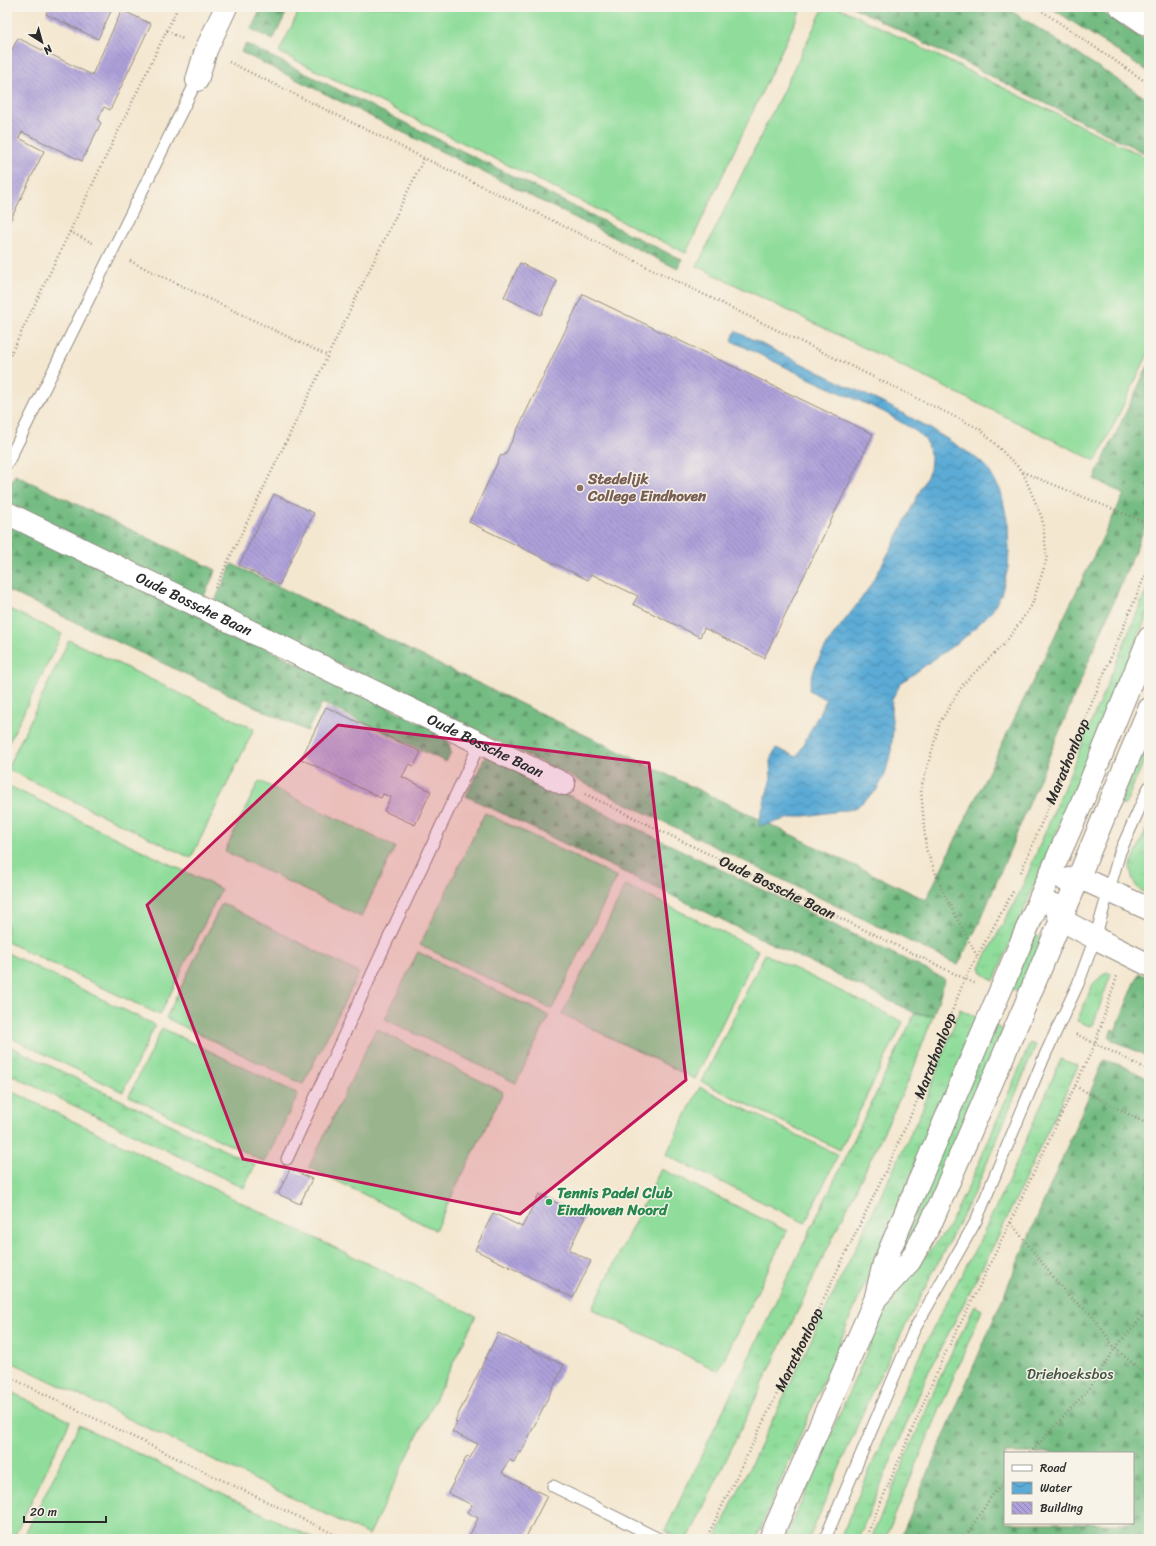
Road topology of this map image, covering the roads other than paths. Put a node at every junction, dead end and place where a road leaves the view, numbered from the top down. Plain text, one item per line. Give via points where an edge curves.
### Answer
1 (226, 7) edge
2 (1120, 7) edge
3 (1149, 26) edge
4 (197, 80) joint
5 (7, 464) edge
6 (7, 513) edge
7 (1149, 638) edge
8 (1149, 709) edge
9 (480, 743) junction
10 (564, 784) road end
11 (1149, 787) edge
12 (1078, 877) junction
13 (1046, 884) junction
14 (1108, 891) junction
15 (1149, 909) edge
16 (1060, 919) junction
17 (1095, 938) junction
18 (1149, 965) edge
19 (287, 1159) dead end
20 (875, 1300) junction
21 (553, 1486) dead end
22 (659, 1539) edge
23 (770, 1539) edge
24 (825, 1539) edge

1 - 4 main road via 206,50
2 - 3 main road
4 - 5 lane
6 - 9 main road, Oude Bossche Baan
7 - 13 main road, Marathonloop
8 - 12 main road, Marathonloop
9 - 10 main road, Oude Bossche Baan
9 - 19 lane
11 - 14 lane via 1120,852
12 - 13 main road
12 - 14 main road
12 - 16 main road, Marathonloop
13 - 16 main road
13 - 20 main road, Marathonloop via 884,1263
14 - 15 main road
14 - 17 lane
16 - 17 main road
16 - 20 main road, Marathonloop via 931,1223 910,1261
17 - 18 main road
17 - 24 lane via 1078,984 1045,1055 976,1221 914,1330
20 - 23 main road, Marathonloop
21 - 22 lane

